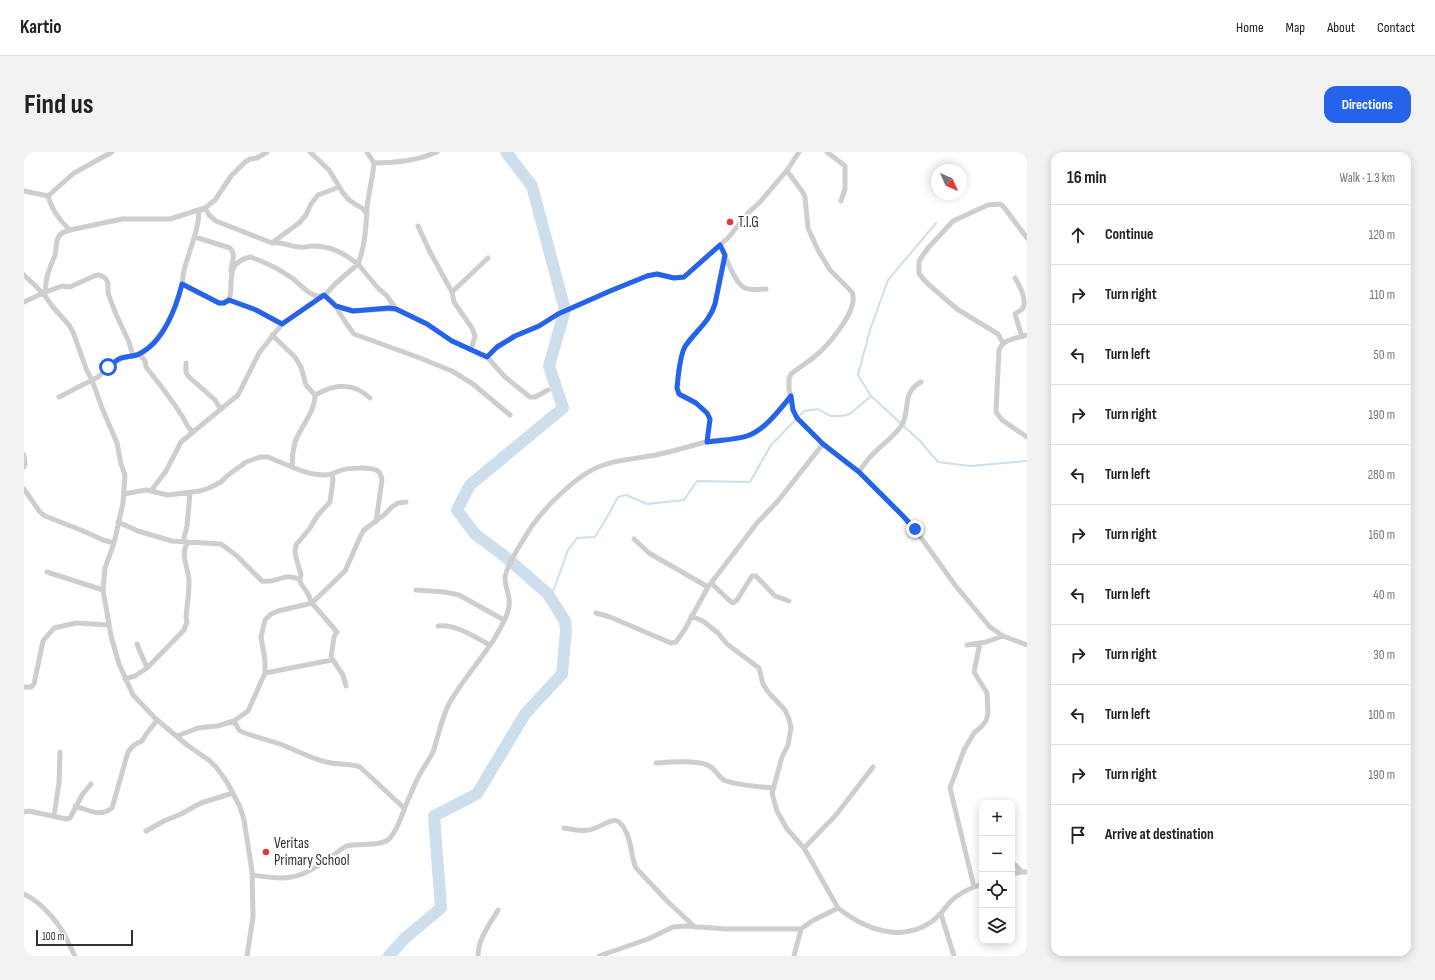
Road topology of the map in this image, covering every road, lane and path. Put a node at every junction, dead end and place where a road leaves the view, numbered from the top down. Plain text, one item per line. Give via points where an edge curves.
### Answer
1 (112, 152) edge
2 (267, 152) edge
3 (310, 152) edge
4 (367, 152) edge
5 (437, 152) edge
6 (799, 152) edge
7 (827, 152) edge
8 (374, 163) junction
9 (788, 169) junction
10 (339, 187) junction
11 (24, 190) edge
12 (48, 196) junction
13 (841, 201) dead end
14 (202, 209) junction
15 (367, 214) junction
16 (418, 226) dead end
17 (70, 230) junction
18 (195, 237) junction
19 (1027, 238) edge
20 (272, 243) junction
21 (720, 245) junction
22 (725, 255) junction
23 (488, 258) dead end
24 (358, 264) junction
25 (232, 272) junction
26 (24, 276) edge
27 (1015, 278) dead end
28 (182, 284) junction
29 (766, 289) dead end
30 (44, 292) junction
31 (452, 292) junction
32 (324, 295) junction
33 (229, 300) junction
34 (24, 302) edge
35 (336, 306) junction
36 (396, 309) junction
37 (282, 324) junction
38 (272, 335) junction
39 (1024, 336) edge
40 (1003, 343) junction
41 (471, 350) junction
42 (139, 354) junction
43 (133, 356) junction
44 (487, 357) junction
45 (186, 363) dead end
46 (92, 380) junction
47 (921, 382) dead end
48 (548, 390) dead end
49 (315, 395) junction
50 (791, 396) junction
51 (59, 397) dead end
52 (370, 398) dead end
53 (220, 408) junction
54 (510, 415) dead end
55 (192, 431) junction
56 (1027, 437) edge
57 (707, 442) junction
58 (823, 444) junction
59 (24, 455) edge
60 (24, 467) edge
61 (292, 467) junction
62 (859, 472) junction
63 (332, 474) junction
64 (24, 489) edge
65 (151, 492) junction
66 (190, 493) junction
67 (124, 494) junction
68 (406, 502) dead end
69 (118, 522) junction
70 (376, 522) junction
71 (634, 539) dead end
72 (185, 542) junction
73 (114, 543) junction
74 (48, 572) dead end
75 (300, 580) junction
76 (709, 585) junction
77 (103, 590) junction
78 (416, 590) dead end
79 (789, 602) dead end
80 (312, 603) junction
81 (596, 613) dead end
82 (691, 616) junction
83 (504, 620) junction
84 (109, 625) junction
85 (438, 626) dead end
86 (1003, 636) junction
87 (980, 643) junction
88 (137, 644) dead end
89 (490, 645) junction
90 (967, 645) dead end
91 (1027, 645) edge
92 (332, 660) junction
93 (147, 668) junction
94 (265, 673) junction
95 (125, 679) junction
96 (346, 686) dead end
97 (24, 687) edge
98 (157, 720) junction
99 (234, 721) junction
100 (177, 736) junction
101 (60, 752) dead end
102 (656, 763) dead end
103 (873, 767) dead end
104 (91, 784) dead end
105 (774, 788) junction
106 (233, 793) junction
107 (75, 806) junction
108 (404, 808) junction
109 (24, 812) edge
110 (54, 816) junction
111 (564, 828) dead end
112 (146, 831) dead end
113 (804, 848) junction
114 (1015, 864) edge
115 (1025, 872) edge
116 (1015, 874) edge
117 (252, 875) junction
118 (979, 885) edge
119 (974, 887) junction
120 (24, 894) edge
121 (838, 908) junction
122 (498, 910) dead end
123 (941, 914) junction
124 (696, 927) junction
125 (801, 929) junction
126 (75, 956) edge
127 (247, 956) edge
128 (478, 956) edge
129 (599, 956) edge
130 (794, 956) edge
131 (954, 956) edge

1 - 12 street via 74,173
2 - 14 street via 245,162 231,176 215,200
3 - 10 street via 329,170
4 - 8 street
5 - 8 street via 412,160
6 - 9 street
7 - 13 street via 845,166
8 - 15 street
9 - 21 street
9 - 50 street via 790,176 802,191 808,228 816,244 830,270 854,296 852,308 844,323 815,356 791,374
10 - 15 street via 349,200
10 - 20 street via 318,195 310,204 306,215
11 - 12 street
12 - 17 street via 59,217
14 - 17 street via 170,219 122,219
14 - 18 street
14 - 20 street via 216,221
15 - 24 street via 366,234
16 - 31 street
17 - 30 street via 59,236 56,243
18 - 25 street via 230,248 234,254 230,269
18 - 28 street via 184,268
19 - 40 street via 1003,206 988,205 953,221 919,261 919,274 928,284 957,309 998,334
20 - 24 street via 336,249
21 - 22 street
21 - 44 street via 684,277 674,278 657,274 610,291 558,314 505,342
22 - 29 street via 735,278 744,288
22 - 57 street via 713,312 686,346 677,388 679,394 696,403 707,413 710,419
23 - 31 street
24 - 32 street
24 - 36 street
25 - 32 street via 240,260 250,257 294,279 309,293
25 - 33 street
26 - 30 street
27 - 39 street via 1025,302 1022,309 1015,314
28 - 33 street via 219,303
28 - 42 street via 178,300 165,328 154,342
30 - 34 street
30 - 43 street via 62,286 70,287 98,275 106,279 108,293
30 - 46 street via 53,307 70,325
31 - 41 street via 454,302 475,336
32 - 35 street
32 - 37 street
33 - 37 street via 256,310
35 - 36 street via 353,311
35 - 54 street via 354,334 452,371 473,384
36 - 41 street
37 - 38 street
38 - 49 street via 296,357 306,385
38 - 53 street via 259,353 238,395
39 - 40 street
40 - 56 street via 999,350 996,412 1000,418
41 - 44 street
42 - 43 street
42 - 55 street
43 - 46 street via 120,359
44 - 48 street via 505,377 530,397
45 - 53 street via 188,376 215,400
46 - 51 street
46 - 67 street via 117,444 125,475
47 - 62 street via 914,385 911,390 902,424 872,454
49 - 52 street via 335,386 345,386 363,391
49 - 61 street via 311,413 293,449
50 - 57 street via 757,431 747,436
50 - 58 street via 797,418
53 - 55 street
55 - 65 street via 181,442 166,471
57 - 83 street via 658,455 619,460 591,470 577,480 549,505 532,526 506,569 505,580 510,600
58 - 62 street
58 - 76 street via 777,502 756,523
59 - 60 street
61 - 63 street via 310,473
61 - 66 street via 268,457 254,459 215,485
62 - 86 street via 915,529 955,585 990,627
63 - 70 street via 372,468 381,474
63 - 75 street via 330,502 296,545
64 - 73 street via 45,516
65 - 66 street via 168,495
65 - 67 street via 142,490
66 - 72 street
67 - 69 street
68 - 70 street via 392,507
69 - 72 street via 157,537
69 - 73 street
70 - 80 street via 364,530 345,571
71 - 76 street via 649,553
72 - 75 street via 221,544 262,581 286,576
72 - 93 street via 183,558 189,578 186,625 179,636
73 - 77 street via 105,568
74 - 77 street
75 - 80 street
76 - 79 street via 733,602 737,600 752,576 756,576 775,596
76 - 82 street
77 - 84 street
78 - 83 street via 459,595
80 - 92 street via 337,632 332,645
80 - 94 street via 278,611 265,620 261,637
81 - 82 street via 671,643 676,642
82 - 105 street via 703,621 727,644 759,668 763,684 785,710 791,728
83 - 89 street
84 - 95 street
84 - 97 street via 76,623 54,628 43,641 34,684 31,687
85 - 89 street via 446,625 458,629
86 - 87 street
86 - 91 street
87 - 90 street
87 - 119 street via 974,672 987,694 988,713 986,721 974,733 964,750 950,788
88 - 93 street
89 - 108 street via 443,715 432,754 417,778
92 - 94 street
92 - 96 street via 344,675
93 - 95 street
94 - 99 street via 248,711
95 - 98 street via 133,695
98 - 100 street
98 - 107 street via 142,741 128,752 112,808 100,814
99 - 100 street via 198,728
99 - 108 street via 242,732 313,758 327,763 360,767
100 - 106 street via 210,761 222,774
101 - 110 street
102 - 105 street via 700,763 710,766 725,781
103 - 113 street via 836,815
104 - 107 street
105 - 113 street via 772,793 777,811 787,829
106 - 112 street via 201,803
106 - 117 street via 244,820
107 - 110 street via 70,818
108 - 117 street via 390,838 384,842 344,848 310,871 293,877 284,879
109 - 110 street
111 - 124 street via 587,830 608,821 620,822 631,842 636,868
113 - 121 street
114 - 115 street
115 - 116 street
117 - 127 street via 253,917
118 - 119 street
119 - 123 street via 952,901
120 - 126 street via 53,919 64,933
121 - 123 street via 862,924 894,933 913,932
121 - 125 street
122 - 128 street via 484,932
123 - 131 street
124 - 125 street
124 - 129 street via 673,927 648,939
125 - 130 street

